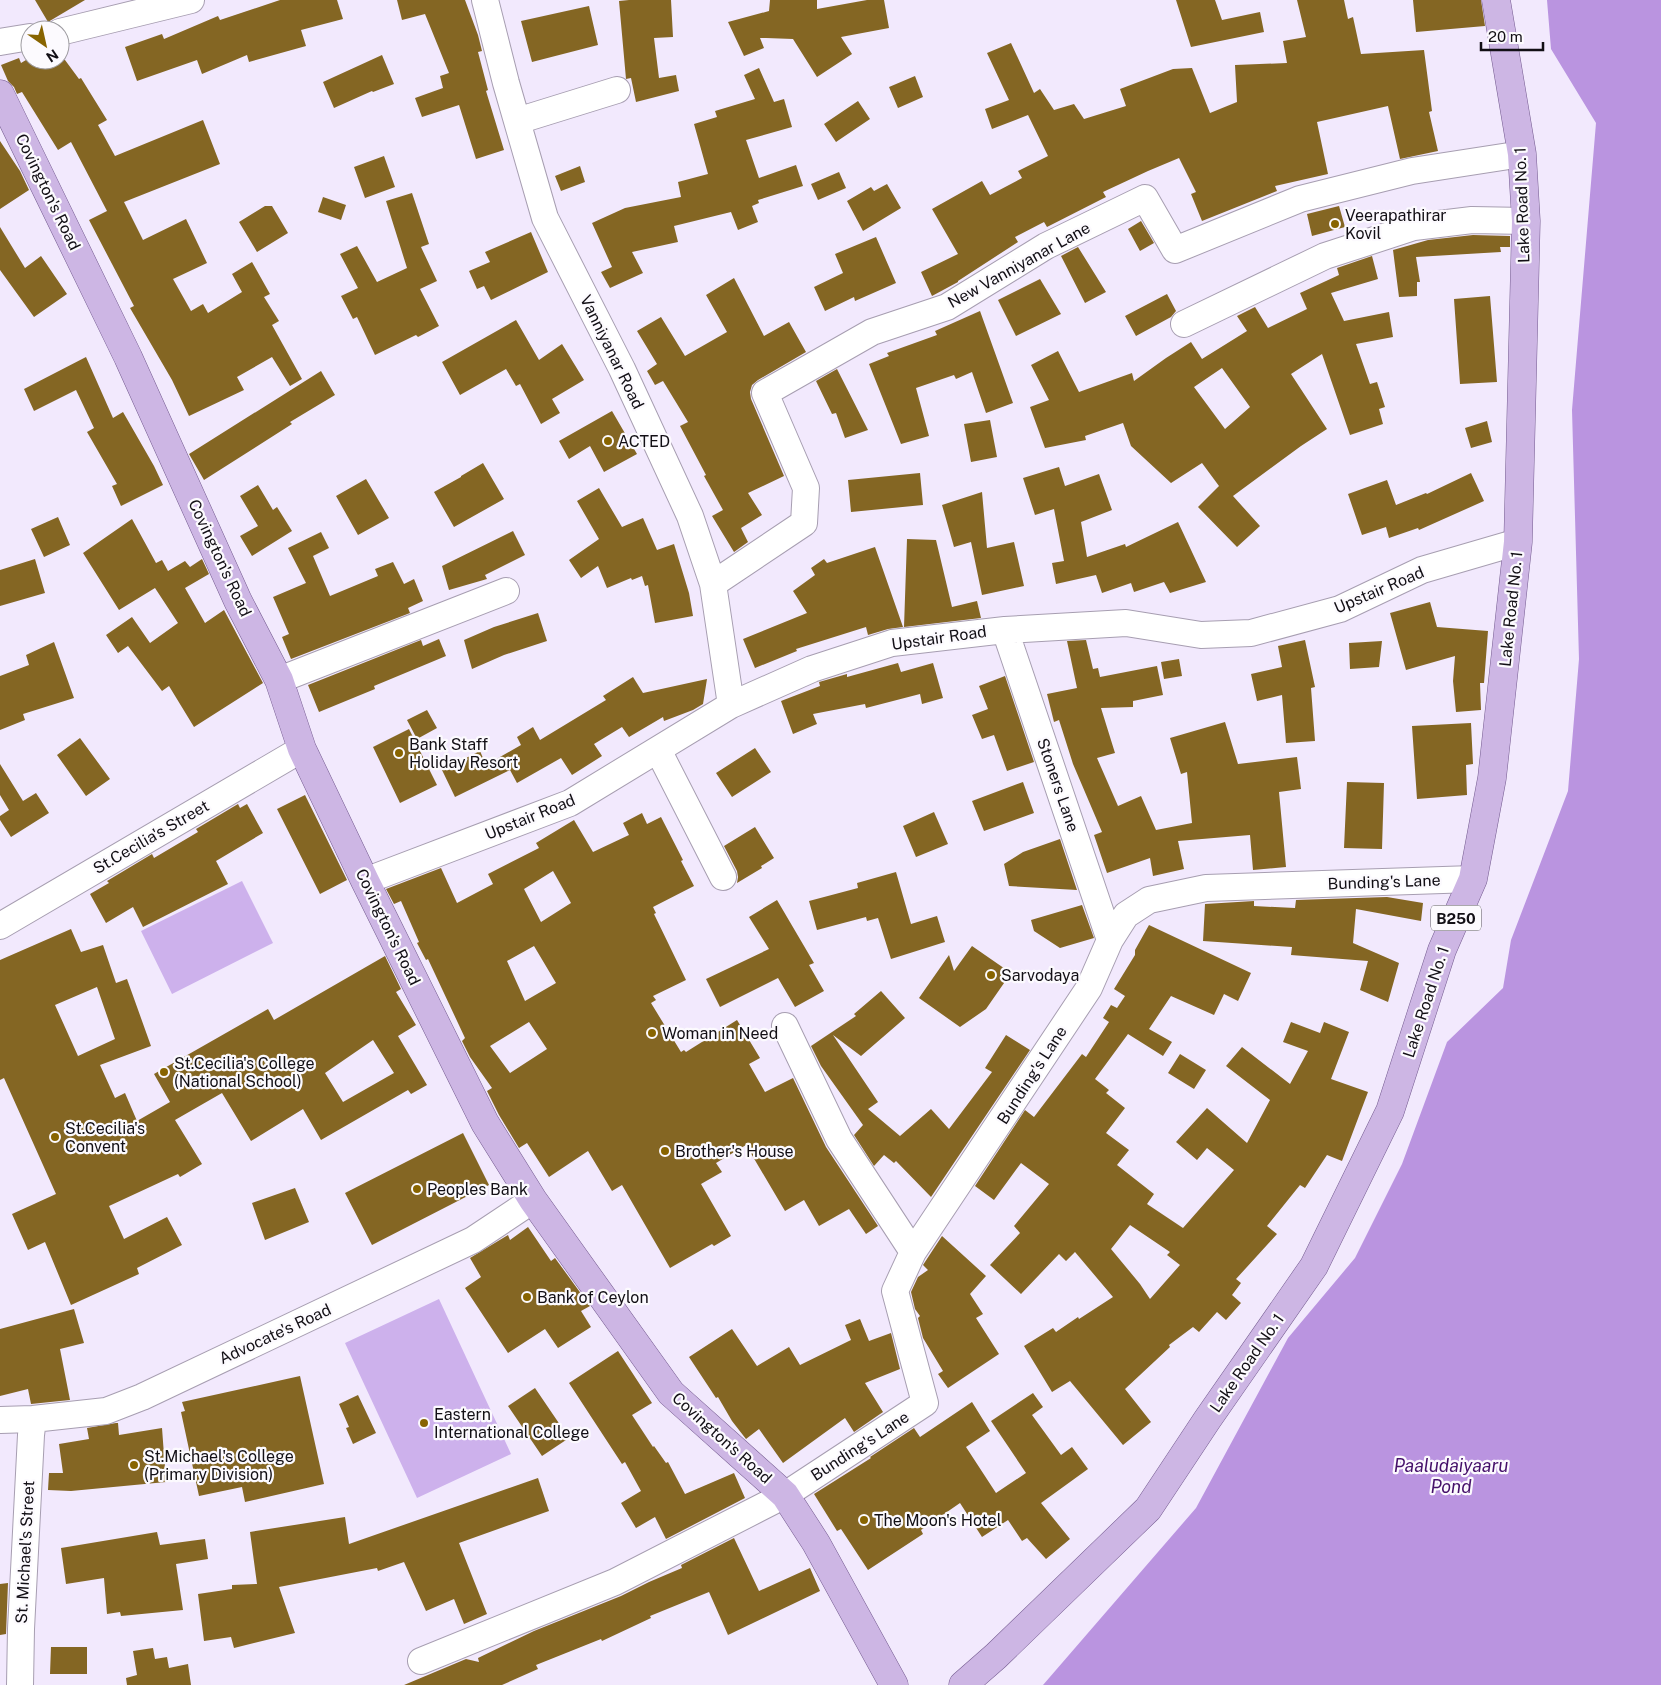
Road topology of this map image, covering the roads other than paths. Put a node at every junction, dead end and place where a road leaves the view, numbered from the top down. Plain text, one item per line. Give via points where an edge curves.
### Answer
1 (191, 0) edge
2 (485, 0) edge
3 (1496, 0) edge
4 (70, 30) edge
5 (20, 39) edge
6 (0, 42) edge
7 (617, 90) dead end
8 (0, 94) edge
9 (517, 121) junction
10 (1522, 154) junction
11 (1526, 221) junction
12 (1184, 324) dead end
13 (1518, 542) junction
14 (714, 584) junction
15 (506, 590) dead end
16 (1006, 630) junction
17 (279, 680) junction
18 (731, 705) junction
19 (302, 748) junction
20 (658, 750) junction
21 (723, 877) dead end
22 (1473, 879) junction
23 (365, 881) junction
24 (0, 926) edge
25 (1110, 940) junction
26 (785, 1026) dead end
27 (533, 1200) junction
28 (913, 1252) junction
29 (0, 1420) edge
30 (33, 1420) junction
31 (785, 1495) junction
32 (421, 1661) dead end
33 (20, 1685) edge
34 (894, 1685) edge
35 (963, 1685) edge

1 - 4 street
2 - 9 street, Vanniyanar Road
3 - 10 main road, Lake Road No. 1 / B250
5 - 6 street
7 - 9 street
8 - 17 main road, Covington's Road via 128,357 238,601
9 - 14 street, Vanniyanar Road via 544,218 626,378 690,516
10 - 11 main road, Lake Road No. 1 / B250
10 - 14 street, New Vanniyanar Lane via 1412,171 1300,199 1175,250 1145,198 1046,246 947,307 872,332 765,393 806,488 804,523
11 - 12 street via 1472,220 1414,227 1325,256
11 - 13 main road, Lake Road No. 1 / B250
13 - 16 street, Upstair Road via 1422,570 1340,609 1251,633 1201,635 1126,623
13 - 22 main road, Lake Road No. 1 / B250 via 1492,778
14 - 18 street, Vanniyanar Road
15 - 17 street
16 - 18 street, Upstair Road via 892,643 812,669
16 - 25 street, Stoners Lane
17 - 19 main road, Covington's Road
18 - 20 street, Upstair Road
19 - 23 main road, Covington's Road
19 - 24 street, St.Cecilia's Street
20 - 21 street
20 - 23 street, Upstair Road via 570,802
22 - 25 street, Bunding's Lane via 1206,888 1149,900 1126,915
22 - 35 main road, Lake Road No. 1 / B250 via 1442,950 1390,1111 1314,1266 1148,1509
23 - 27 main road, Covington's Road via 485,1123
25 - 28 street, Bunding's Lane via 1089,988
26 - 28 street via 839,1140
27 - 30 street, Advocate's Road via 473,1240 142,1397 106,1411
27 - 31 main road, Covington's Road via 670,1393
28 - 31 street, Bunding's Lane via 895,1291 925,1403
29 - 30 street, Advocate's Road
30 - 33 street, St. Michael's Street
31 - 32 street via 615,1582
31 - 34 main road, Covington's Road via 816,1543

